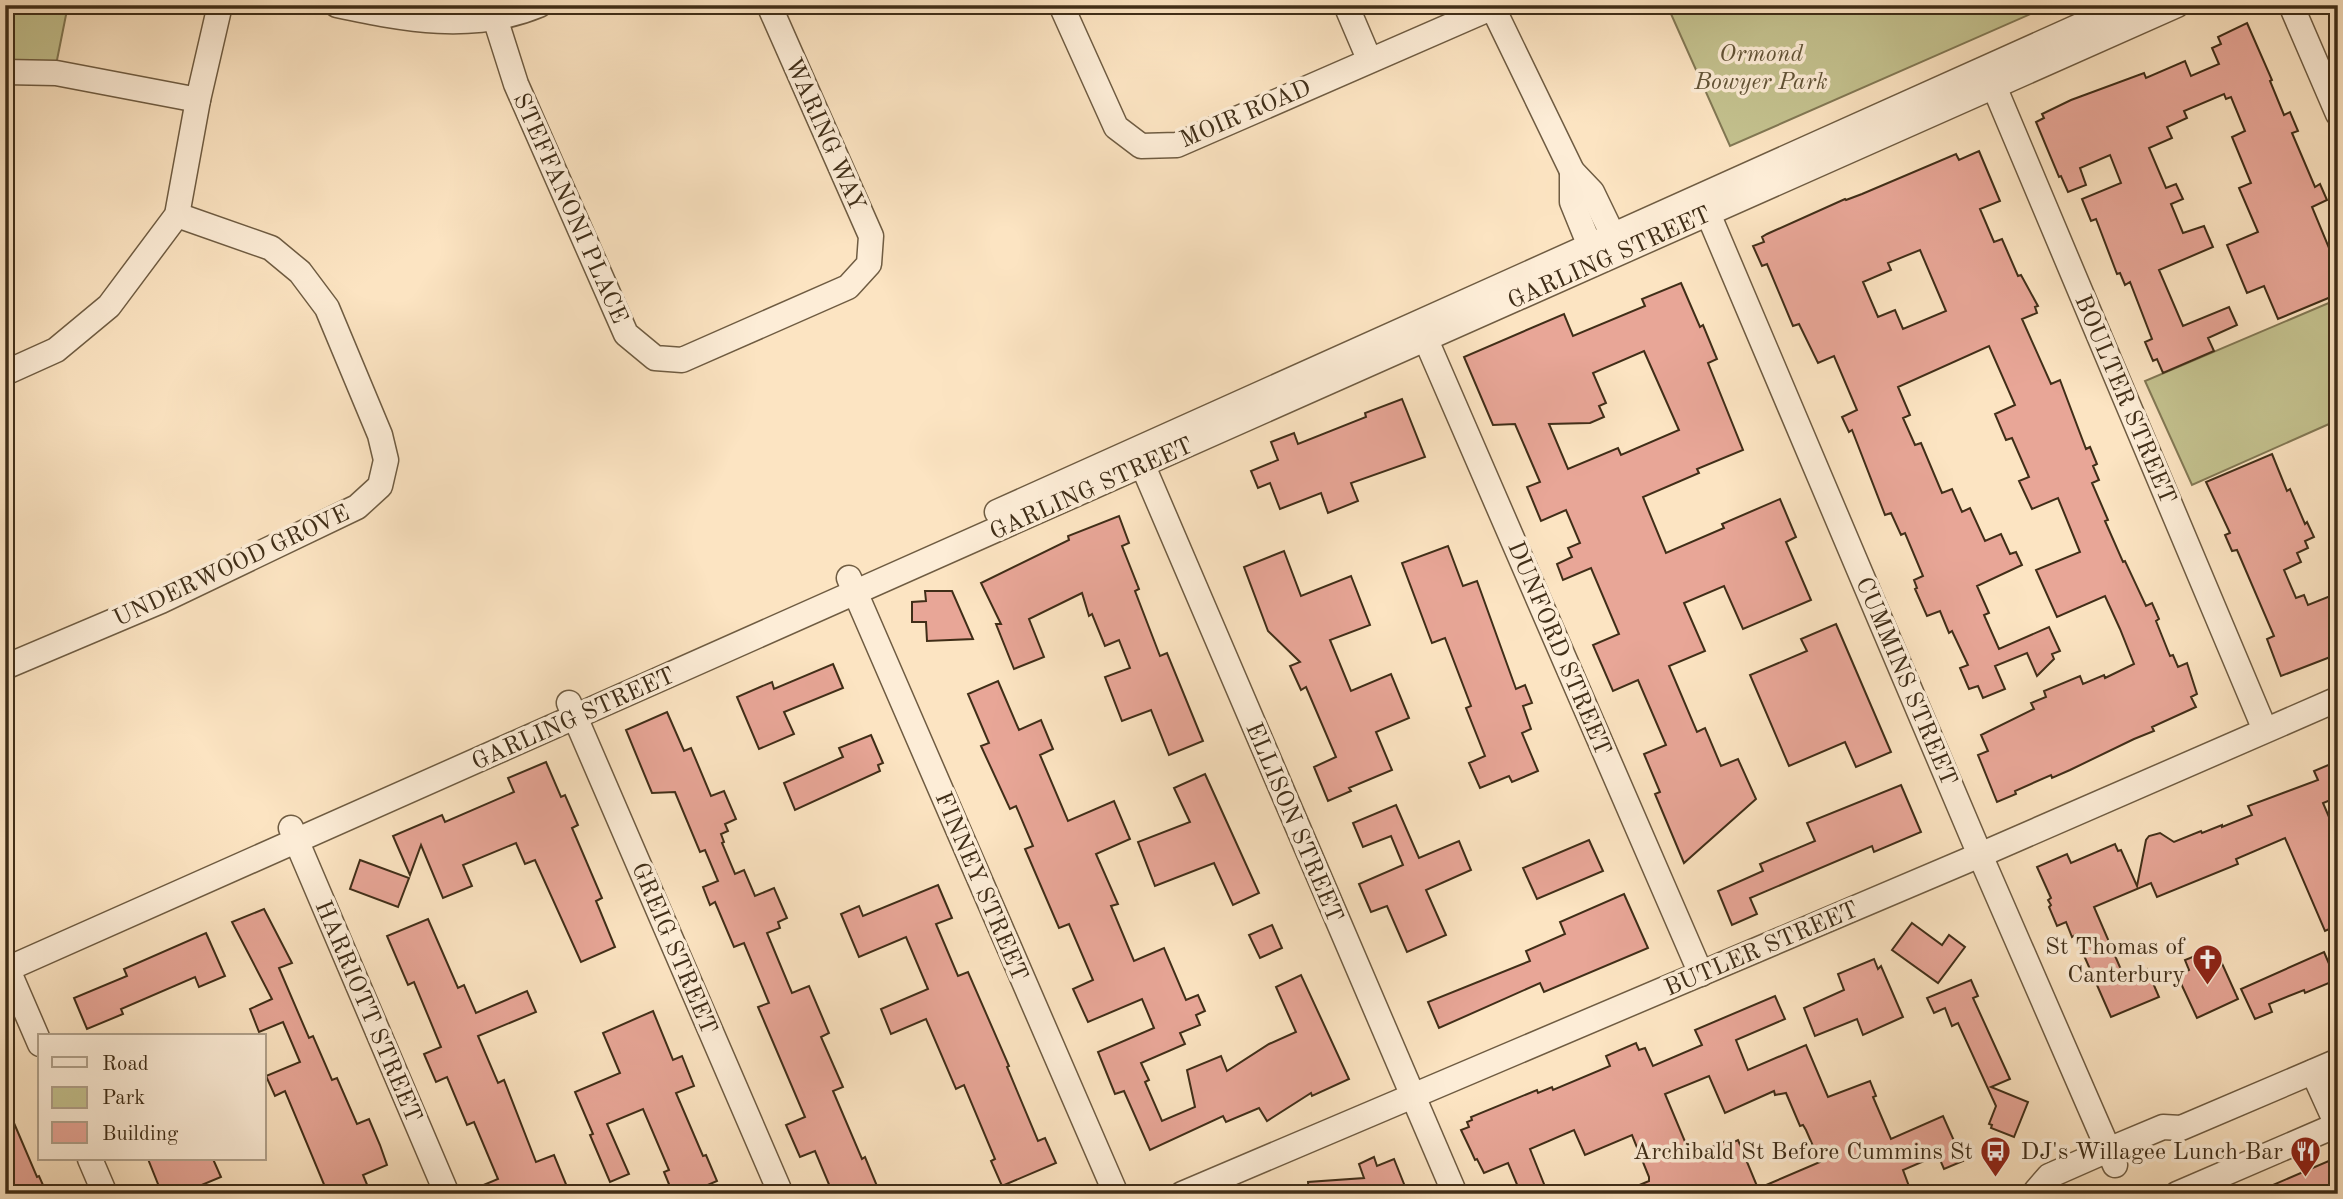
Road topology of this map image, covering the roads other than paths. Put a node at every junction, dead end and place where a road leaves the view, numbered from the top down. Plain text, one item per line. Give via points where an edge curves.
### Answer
1 (220, 5) edge
2 (337, 5) edge
3 (539, 5) edge
4 (769, 5) edge
5 (1061, 5) edge
6 (1346, 5) edge
7 (2126, 5) edge
8 (2177, 5) edge
9 (2291, 5) edge
10 (1496, 6) edge
11 (495, 18) junction
12 (1369, 60) junction
13 (5, 72) edge
14 (1990, 78) junction
15 (198, 100) junction
16 (2338, 114) edge
17 (1572, 171) junction
18 (1704, 204) junction
19 (177, 215) junction
20 (1616, 243) junction
21 (1593, 253) junction
22 (869, 264) joint
23 (1422, 331) junction
24 (5, 373) edge
25 (1139, 458) junction
26 (852, 585) junction
27 (5, 667) edge
28 (2338, 699) edge
29 (572, 709) junction
30 (2266, 730) junction
31 (294, 835) junction
32 (1980, 855) junction
33 (6, 964) edge
34 (1701, 974) junction
35 (38, 1039) edge
36 (2338, 1061) edge
37 (2312, 1072) junction
38 (1413, 1095) junction
39 (2337, 1126) edge
40 (2112, 1157) junction
41 (90, 1160) edge
42 (2033, 1192) edge
43 (105, 1194) edge
44 (447, 1194) edge
45 (781, 1194) edge
46 (1116, 1194) edge
47 (1182, 1194) edge
48 (1455, 1194) edge
49 (2177, 1194) edge

1 - 15 street
2 - 11 street via 407,19 466,23
3 - 11 street
4 - 22 street, WARING WAY via 871,236
5 - 12 street, MOIR ROAD via 1116,127 1141,146 1177,145
6 - 12 street
7 - 14 street, GARLING STREET
8 - 14 street, GARLING STREET
9 - 16 street
10 - 12 street, MOIR ROAD
10 - 17 street
11 - 22 street, STEFFANONI PLACE via 516,84 626,334 655,358 681,360 835,293 848,287
13 - 15 street via 56,74
14 - 18 street, GARLING STREET
14 - 30 street, BOULTER STREET
15 - 19 street
17 - 20 street via 1592,192
17 - 21 street via 1572,202
18 - 20 street, GARLING STREET
18 - 32 street, CUMMINS STREET
19 - 24 street via 109,306 56,350
19 - 27 street, UNDERWOOD GROVE via 271,248 300,272 327,308 380,435 386,460 380,486 345,513 162,601
20 - 21 street, GARLING STREET
21 - 23 street, GARLING STREET
23 - 25 street, GARLING STREET
23 - 34 street, DUNFORD STREET
25 - 26 street, GARLING STREET
25 - 38 street, ELLISON STREET
26 - 29 street, GARLING STREET
26 - 46 street, FINNEY STREET
28 - 30 street, BUTLER STREET
29 - 31 street, GARLING STREET
29 - 45 street, GREIG STREET
30 - 32 street, BUTLER STREET
31 - 33 street, GARLING STREET
31 - 44 street, HARRIOTT STREET
32 - 34 street, BUTLER STREET
32 - 40 street, CUMMINS STREET
33 - 35 street
34 - 38 street, BUTLER STREET
36 - 37 street
37 - 39 street
37 - 40 street via 2181,1128 2170,1142
38 - 47 street, BUTLER STREET
38 - 48 street, ELLISON STREET
39 - 49 street
40 - 42 street via 2055,1192
41 - 43 street

